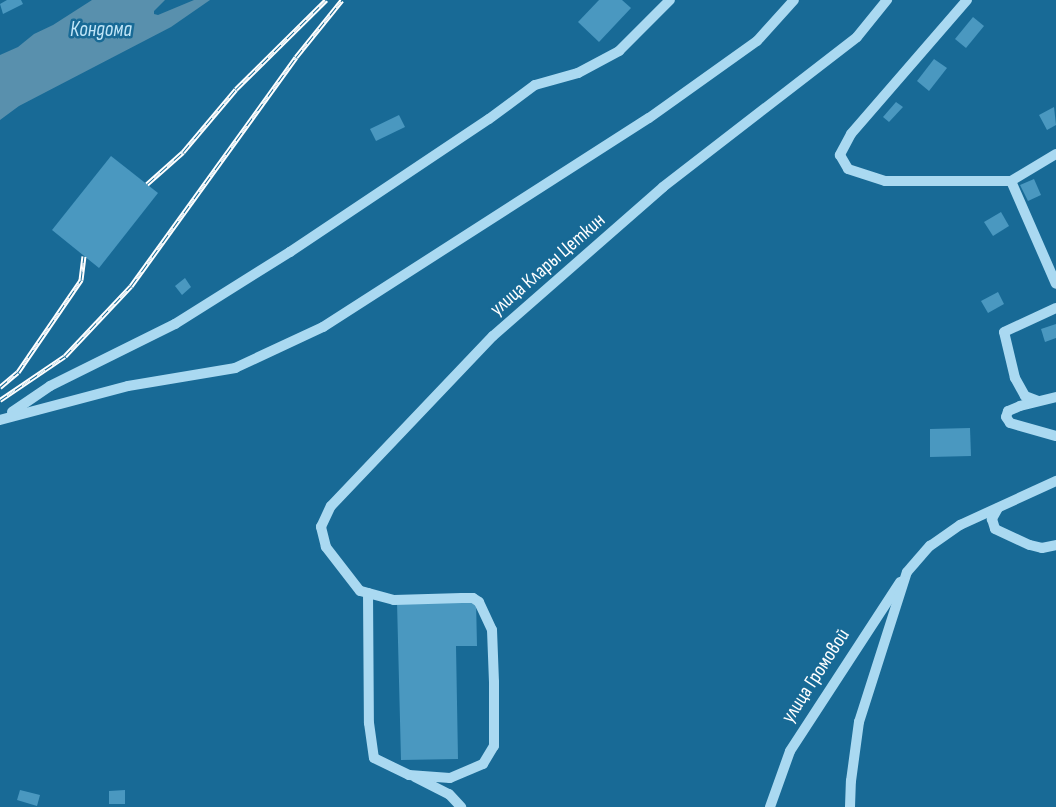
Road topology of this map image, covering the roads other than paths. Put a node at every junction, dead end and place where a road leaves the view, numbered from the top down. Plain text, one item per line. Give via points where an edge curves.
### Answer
1 (670, 0) edge
2 (794, 0) edge
3 (887, 0) edge
4 (967, 0) edge
5 (1056, 154) edge
6 (1011, 181) junction
7 (1056, 284) edge
8 (1056, 308) edge
9 (1056, 397) edge
10 (1038, 401) junction
11 (3, 418) edge
12 (1056, 436) edge
13 (1056, 481) edge
14 (998, 508) junction
15 (1056, 545) edge
16 (907, 572) junction
17 (368, 593) junction
18 (409, 775) junction
19 (461, 806) edge
20 (770, 807) edge
21 (850, 807) edge

1 - 11 street via 618,51 578,73 535,85 290,252 175,324 50,386
2 - 11 street via 757,41 649,118 324,327 235,368 128,386
3 - 17 street, улица Клары Цеткин via 857,37 663,187 502,328 331,506 321,527 326,547 360,591
4 - 6 street via 851,134 840,155 848,170 885,182
5 - 6 street
6 - 7 street
8 - 10 street via 1004,332 1015,378 1025,396
9 - 10 street
10 - 12 street via 1008,411 1006,417 1011,423
13 - 14 street, улица Громовой
14 - 15 street via 992,519 995,530 1042,548
14 - 16 street, улица Громовой via 960,525 930,546
16 - 20 street, улица Громовой via 790,751
16 - 21 street via 859,722
17 - 18 street, улица Клары Цеткин via 369,723 374,758
17 - 18 street, улица Клары Цеткин via 394,600 476,599 492,630 494,747 483,764 450,778
18 - 19 street via 449,794

